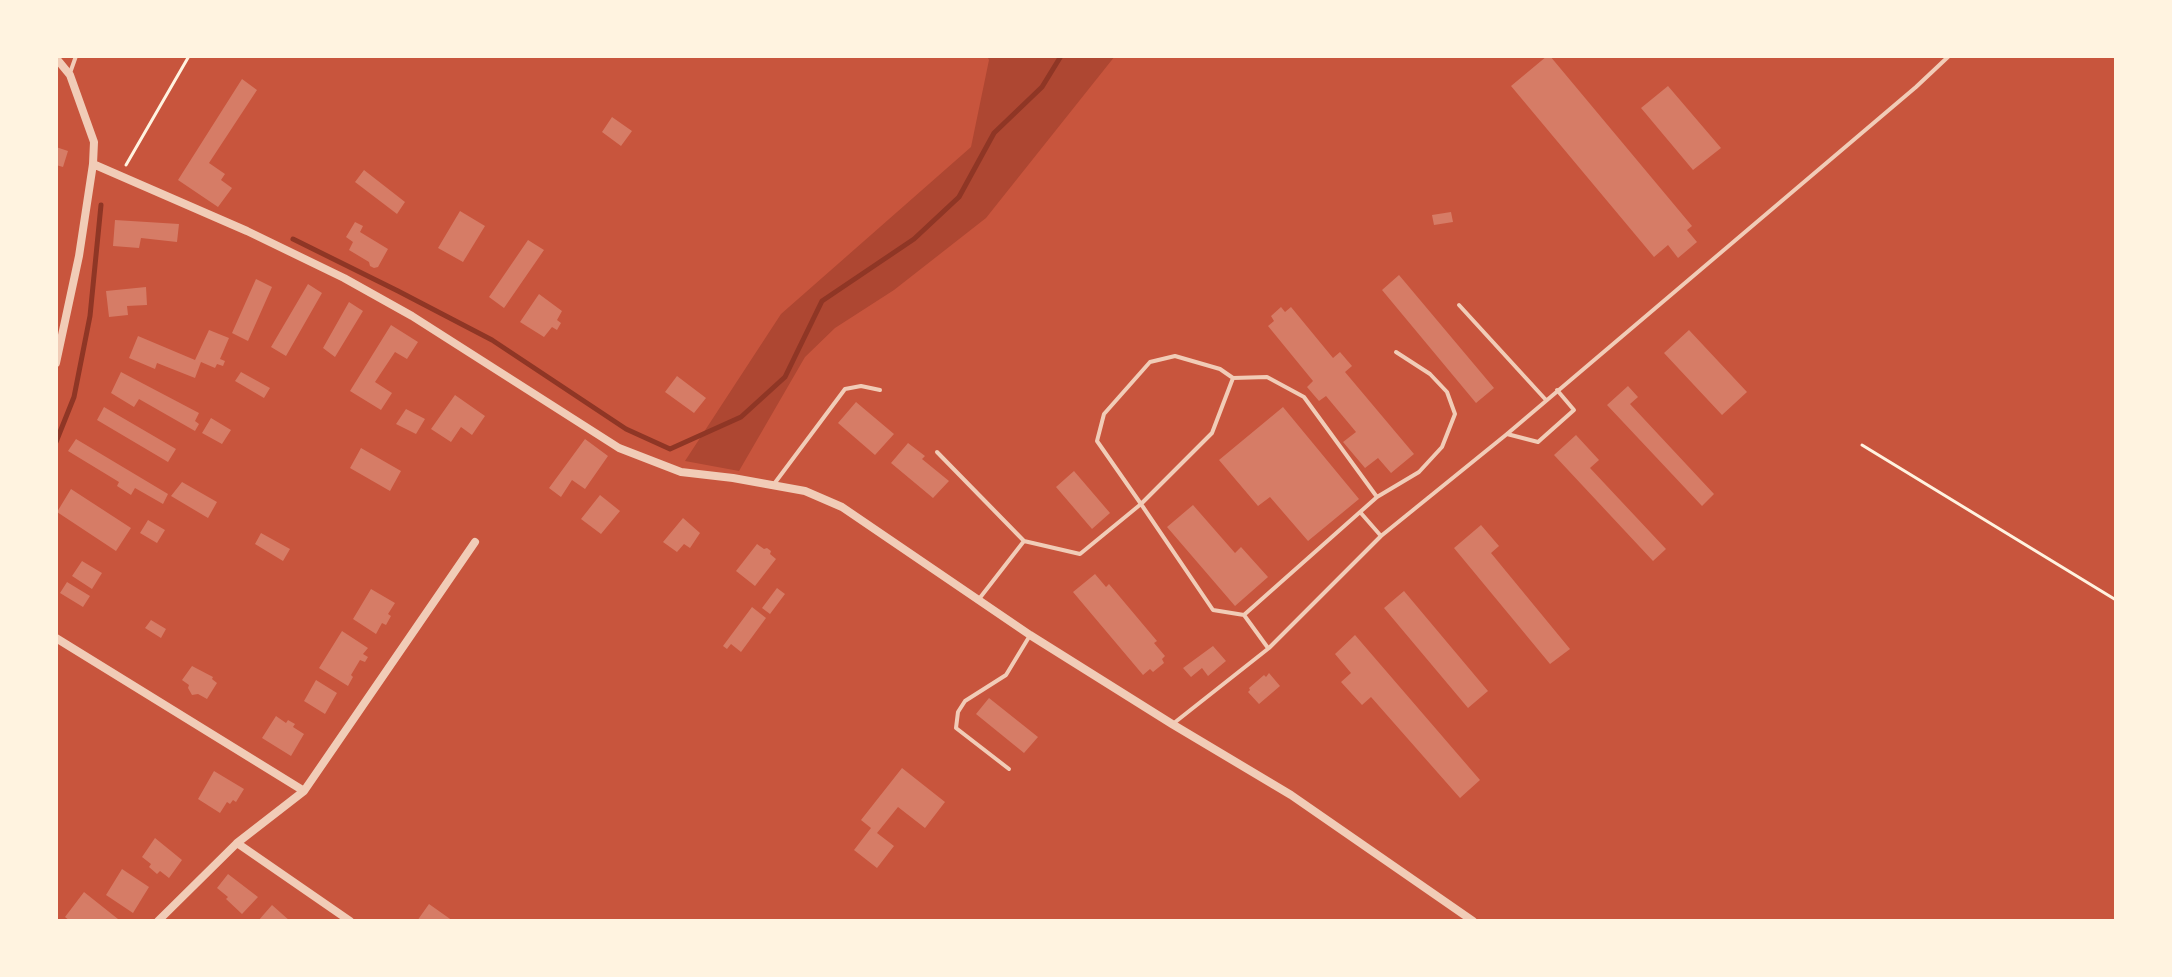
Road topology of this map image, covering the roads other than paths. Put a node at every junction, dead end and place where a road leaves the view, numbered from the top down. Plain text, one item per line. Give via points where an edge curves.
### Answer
1 (76, 56) edge
2 (1949, 56) edge
3 (56, 58) edge
4 (70, 75) junction
5 (93, 164) junction
6 (1459, 305) dead end
7 (1396, 352) dead end
8 (56, 363) edge
9 (1233, 378) junction
10 (880, 390) dead end
11 (1557, 390) junction
12 (1546, 400) junction
13 (1507, 434) junction
14 (937, 452) dead end
15 (772, 486) junction
16 (1377, 497) junction
17 (1141, 504) junction
18 (1360, 512) junction
19 (1381, 536) junction
20 (1024, 541) junction
21 (475, 542) dead end
22 (979, 599) junction
23 (1244, 615) junction
24 (1030, 635) junction
25 (56, 638) edge
26 (1269, 648) junction
27 (1172, 724) junction
28 (1009, 769) dead end
29 (304, 791) junction
30 (237, 843) junction
31 (158, 921) edge
32 (350, 921) edge
33 (1473, 921) edge

1 - 4 lane
2 - 11 lane
3 - 4 street
4 - 5 street via 94,142
5 - 8 street
5 - 15 street via 344,278 619,448 681,472
6 - 12 lane
7 - 16 lane via 1430,374 1447,392 1455,414 1442,447 1419,472
9 - 16 lane via 1267,377 1304,397
9 - 17 lane via 1212,433
9 - 17 lane via 1175,356 1150,362 1104,414 1097,441
10 - 15 lane via 845,389
11 - 12 lane
11 - 13 lane via 1574,410 1538,442
12 - 13 lane
13 - 19 lane
14 - 20 lane
15 - 22 street via 805,491 842,507
16 - 18 lane
17 - 20 lane via 1080,554
17 - 23 lane via 1213,610
18 - 19 lane
18 - 23 lane
19 - 26 lane
20 - 22 lane
21 - 29 street
22 - 24 street
23 - 26 lane
24 - 27 street
24 - 28 lane via 1006,675 965,701 958,712 956,728
25 - 29 street
26 - 27 lane
27 - 33 street via 1291,795
29 - 30 street
30 - 31 street
30 - 32 street

